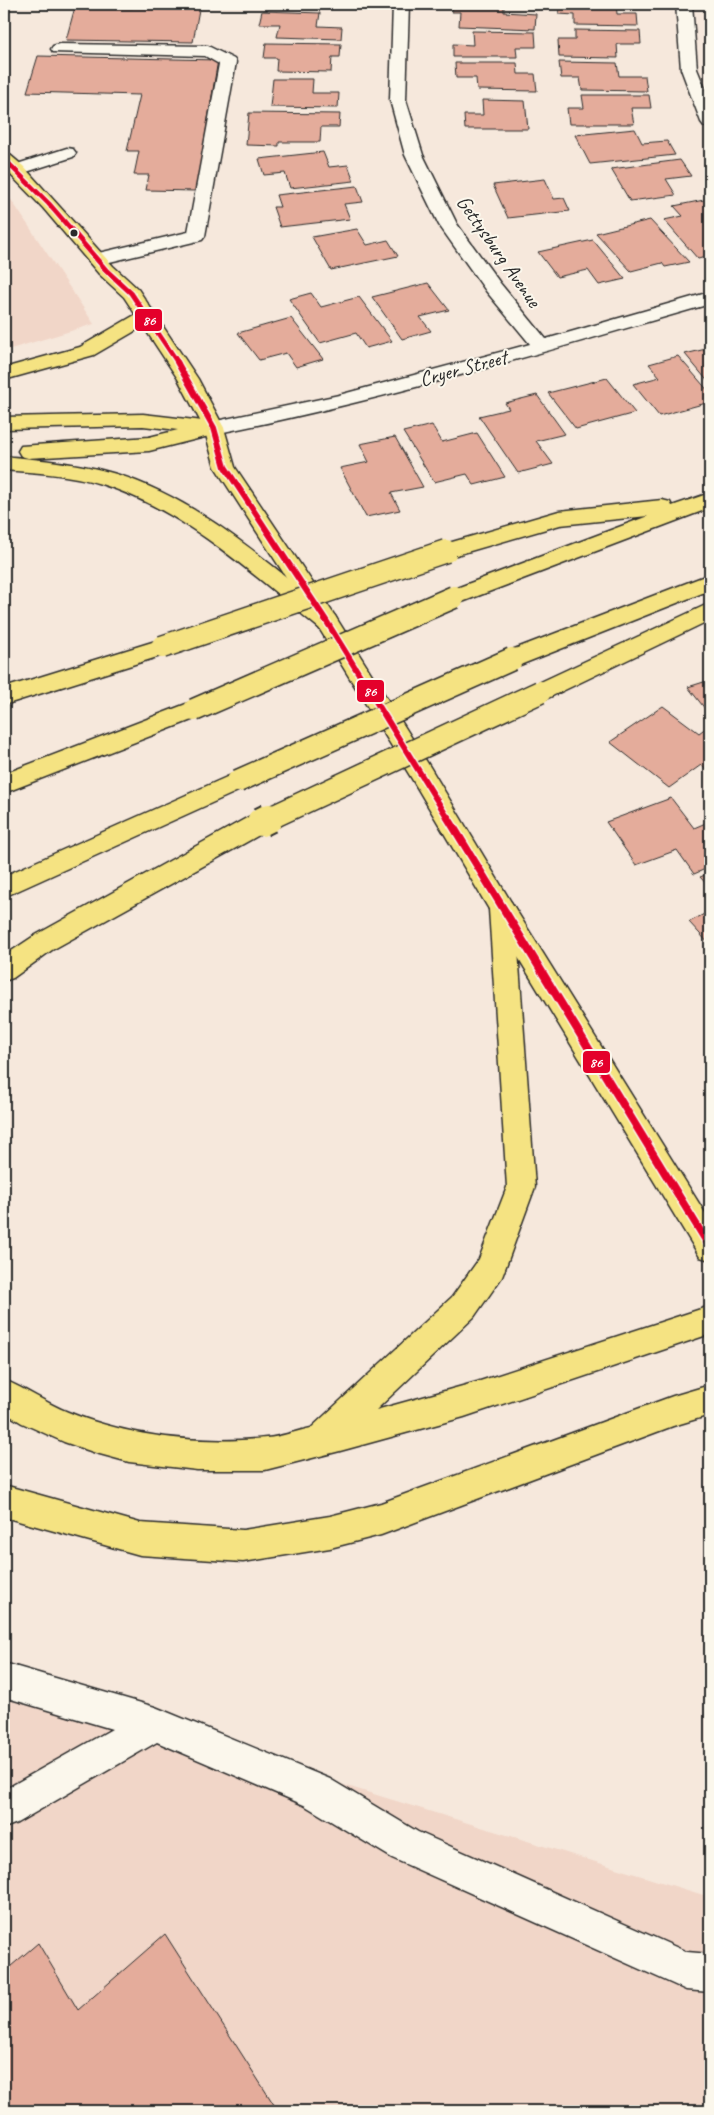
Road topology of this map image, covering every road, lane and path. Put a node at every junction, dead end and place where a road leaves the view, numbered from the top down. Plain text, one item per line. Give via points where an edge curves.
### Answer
1 (401, 4) edge
2 (684, 4) edge
3 (59, 49) dead end
4 (710, 122) edge
5 (68, 152) dead end
6 (8, 164) edge
7 (97, 258) junction
8 (710, 298) edge
9 (147, 316) junction
10 (542, 346) junction
11 (4, 374) edge
12 (4, 423) edge
13 (214, 428) junction
14 (4, 453) edge
15 (4, 463) edge
16 (706, 501) edge
17 (710, 582) edge
18 (710, 611) edge
19 (328, 622) junction
20 (4, 697) edge
21 (4, 784) edge
22 (4, 886) edge
23 (502, 909) junction
24 (4, 970) edge
25 (710, 1247) edge
26 (710, 1320) edge
27 (4, 1395) edge
28 (710, 1400) edge
29 (317, 1442) junction
30 (4, 1501) edge
31 (4, 1680) edge
32 (155, 1724) junction
33 (4, 1810) edge
34 (710, 1973) edge

1 - 10 street, Gettysburg Avenue via 398,100 414,155 448,224 493,287
2 - 4 street via 689,69
3 - 7 street via 208,51 228,62 196,236
5 - 6 street
6 - 7 main road
7 - 9 main road
8 - 10 street, Cryer Street
9 - 11 main road via 87,351
9 - 13 main road via 188,379
10 - 13 street, Cryer Street via 356,397
12 - 13 main road via 142,420
13 - 14 main road via 149,444
13 - 19 main road via 225,467
15 - 19 main road via 70,469 122,483 165,503 223,541
16 - 20 main road, bridge via 559,518 446,551
16 - 21 main road, bridge via 454,597 194,710
17 - 22 main road, bridge via 512,659
18 - 24 main road, bridge via 262,822 43,943
19 - 23 main road
23 - 25 main road
23 - 29 main road via 521,1187 491,1267 463,1307
26 - 29 main road via 491,1393
27 - 29 main road via 26,1410 75,1432 129,1446 228,1456 267,1454
28 - 30 main road via 673,1410 382,1519 330,1532 243,1546 140,1539
31 - 32 street
32 - 33 street
32 - 34 street via 317,1792 432,1858 686,1971

